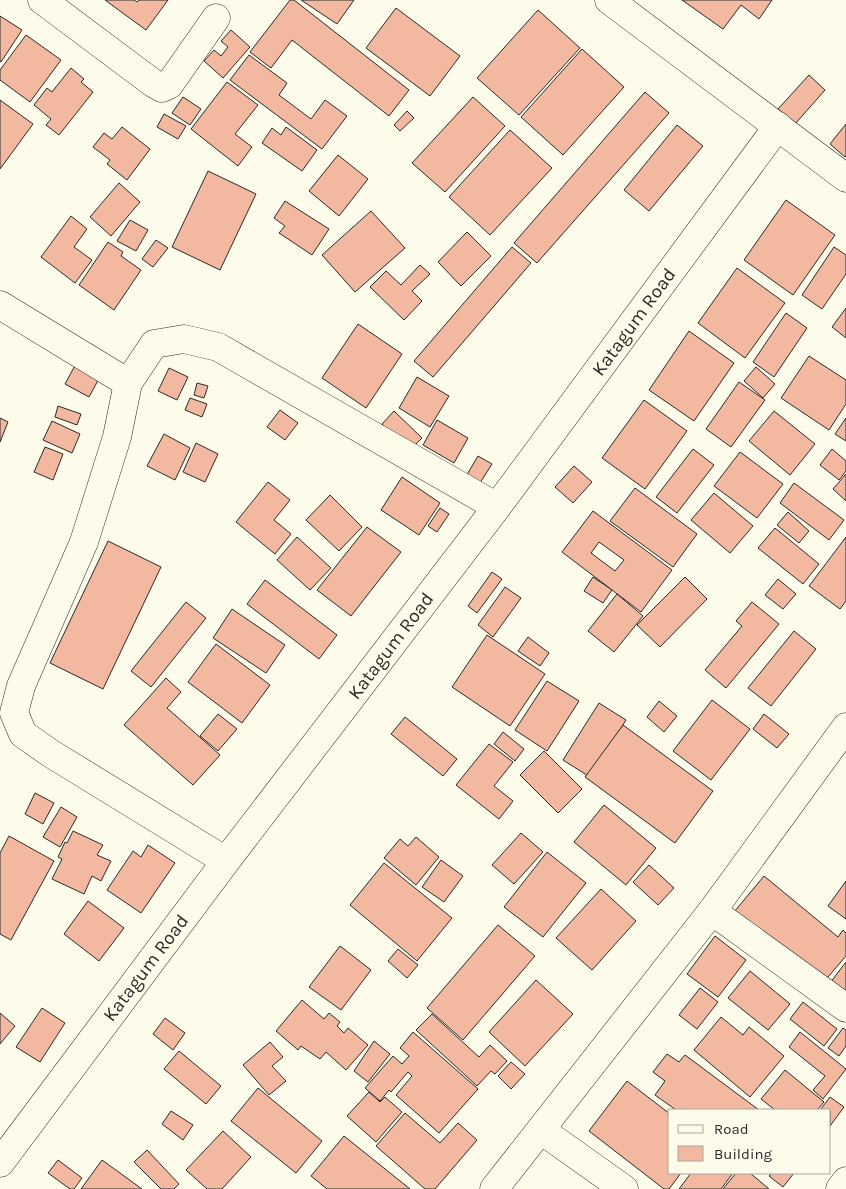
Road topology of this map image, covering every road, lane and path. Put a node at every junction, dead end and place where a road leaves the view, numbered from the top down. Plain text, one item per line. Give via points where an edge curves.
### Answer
1 (42, 0) edge
2 (609, 0) edge
3 (216, 18) dead end
4 (778, 126) junction
5 (846, 178) edge
6 (0, 305) edge
7 (128, 383) junction
8 (497, 507) junction
9 (846, 727) edge
10 (226, 861) junction
11 (712, 911) junction
12 (846, 1008) edge
13 (541, 1130) junction
14 (0, 1162) edge
15 (846, 1181) edge
16 (494, 1189) edge
17 (624, 1189) edge
18 (840, 1189) edge

1 - 3 street via 162,88 169,85
2 - 4 street
4 - 5 street
4 - 8 street, Katagum Road
6 - 7 street
7 - 8 street via 154,344 184,339 218,347
7 - 10 street via 117,437 84,542 21,686 14,713 23,734 50,753
8 - 10 street, Katagum Road
9 - 11 street
10 - 14 street, Katagum Road
11 - 12 street
11 - 13 street
13 - 16 street
13 - 17 street
15 - 18 street

